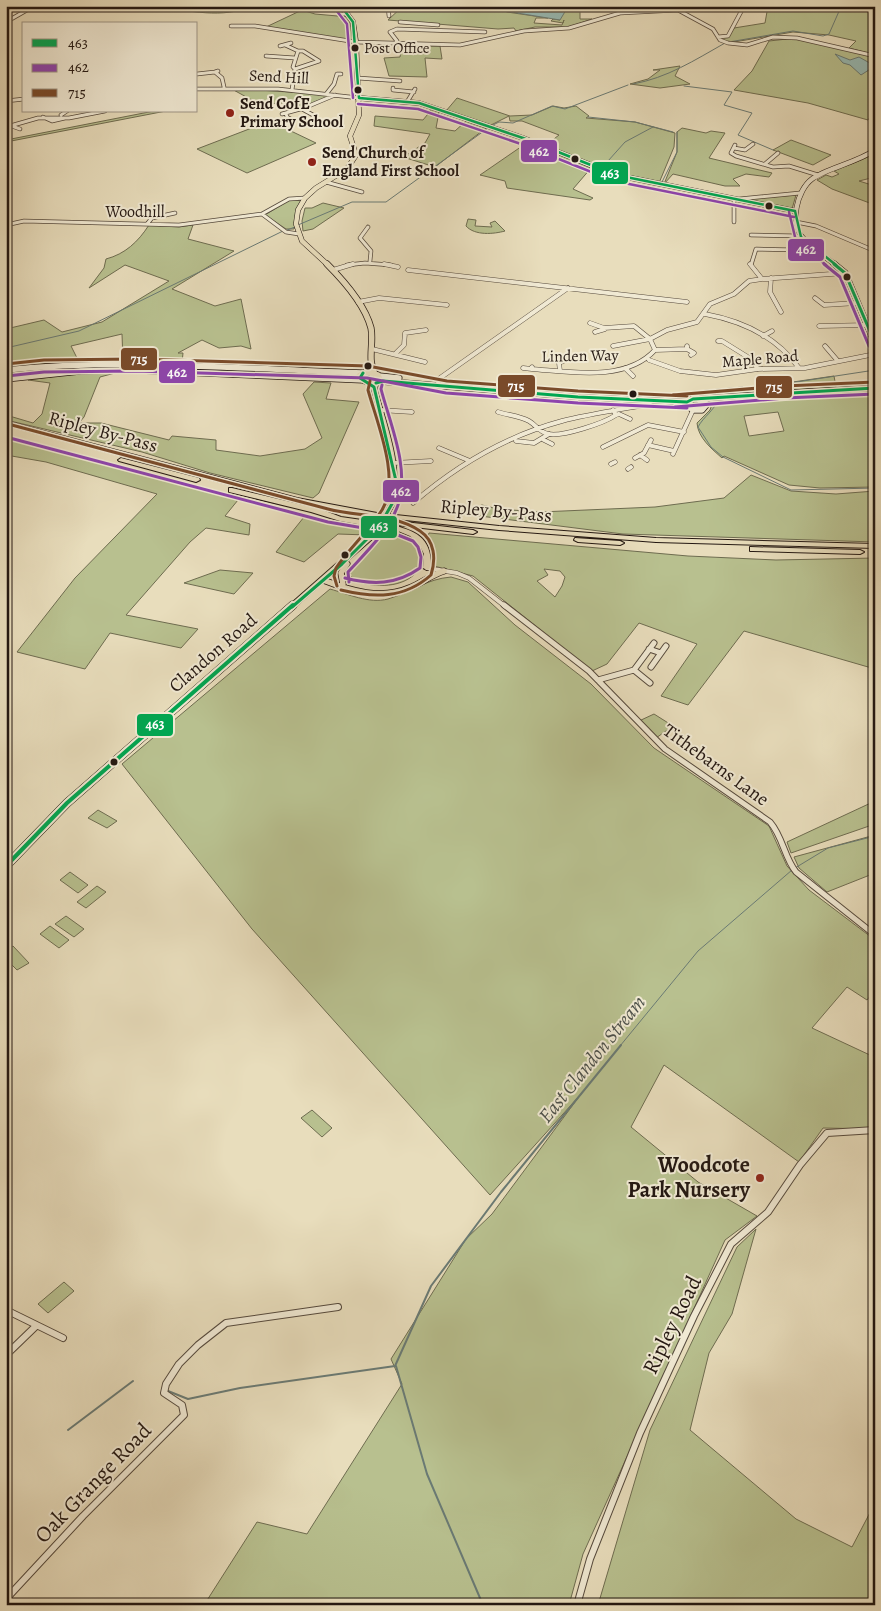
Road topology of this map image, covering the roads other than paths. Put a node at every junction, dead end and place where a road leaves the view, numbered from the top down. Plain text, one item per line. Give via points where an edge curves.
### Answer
1 (34, 6) edge
2 (334, 6) edge
3 (351, 6) edge
4 (388, 6) edge
5 (342, 7) edge
6 (764, 9) dead end
7 (348, 14) junction
8 (389, 15) dead end
9 (6, 22) edge
10 (400, 22) dead end
11 (418, 23) junction
12 (438, 25) dead end
13 (231, 26) dead end
14 (413, 30) junction
15 (485, 32) dead end
16 (718, 37) junction
17 (356, 42) junction
18 (291, 43) dead end
19 (284, 45) junction
20 (394, 45) junction
21 (280, 46) dead end
22 (298, 51) junction
23 (875, 56) edge
24 (265, 58) dead end
25 (295, 58) junction
26 (295, 68) junction
27 (198, 74) dead end
28 (331, 74) dead end
29 (358, 78) junction
30 (400, 81) dead end
31 (224, 86) junction
32 (198, 89) edge
33 (292, 90) junction
34 (393, 90) dead end
35 (327, 94) junction
36 (336, 95) junction
37 (360, 98) junction
38 (22, 99) edge
39 (6, 101) edge
40 (407, 102) junction
41 (302, 109) junction
42 (66, 112) edge
43 (99, 112) edge
44 (875, 114) edge
45 (61, 115) junction
46 (43, 117) junction
47 (65, 118) junction
48 (294, 121) dead end
49 (313, 121) dead end
50 (6, 124) edge
51 (10, 126) junction
52 (875, 126) edge
53 (20, 129) dead end
54 (753, 144) dead end
55 (875, 150) edge
56 (778, 153) dead end
57 (765, 164) junction
58 (818, 175) junction
59 (326, 182) junction
60 (362, 192) dead end
61 (800, 193) junction
62 (305, 198) junction
63 (734, 200) junction
64 (795, 211) junction
65 (175, 213) dead end
66 (262, 214) junction
67 (739, 222) dead end
68 (796, 222) junction
69 (147, 224) junction
70 (6, 225) edge
71 (368, 227) dead end
72 (756, 228) dead end
73 (299, 234) junction
74 (751, 234) dead end
75 (757, 235) junction
76 (800, 236) junction
77 (811, 247) junction
78 (875, 251) edge
79 (370, 261) junction
80 (398, 267) dead end
81 (333, 270) junction
82 (408, 270) dead end
83 (845, 273) junction
84 (762, 278) junction
85 (771, 278) junction
86 (568, 288) junction
87 (815, 298) dead end
88 (358, 302) junction
89 (687, 302) dead end
90 (857, 303) junction
91 (447, 305) dead end
92 (781, 312) dead end
93 (705, 314) junction
94 (590, 324) dead end
95 (819, 326) dead end
96 (868, 326) junction
97 (605, 328) junction
98 (426, 330) dead end
99 (773, 330) dead end
100 (595, 332) dead end
101 (763, 336) junction
102 (650, 339) junction
103 (722, 340) dead end
104 (875, 344) edge
105 (819, 345) dead end
106 (611, 347) dead end
107 (372, 349) junction
108 (656, 350) junction
109 (396, 353) junction
110 (875, 354) edge
111 (690, 355) dead end
112 (573, 356) dead end
113 (649, 360) junction
114 (837, 360) junction
115 (425, 362) dead end
116 (371, 367) junction
117 (523, 368) dead end
118 (625, 368) junction
119 (799, 368) junction
120 (758, 369) junction
121 (6, 370) edge
122 (560, 371) junction
123 (364, 373) junction
124 (639, 376) dead end
125 (6, 379) edge
126 (377, 380) junction
127 (366, 382) junction
128 (437, 386) junction
129 (875, 388) edge
130 (717, 397) junction
131 (646, 399) junction
132 (699, 399) junction
133 (655, 400) junction
134 (706, 404) junction
135 (638, 406) junction
136 (692, 409) junction
137 (380, 410) junction
138 (612, 410) junction
139 (412, 412) dead end
140 (498, 412) dead end
141 (616, 415) junction
142 (630, 419) dead end
143 (6, 423) edge
144 (537, 429) junction
145 (6, 430) edge
146 (684, 432) junction
147 (550, 434) junction
148 (544, 440) junction
149 (651, 440) dead end
150 (516, 442) dead end
151 (552, 444) dead end
152 (648, 445) junction
153 (603, 447) dead end
154 (439, 448) dead end
155 (470, 460) junction
156 (647, 460) dead end
157 (431, 461) dead end
158 (393, 464) junction
159 (413, 503) dead end
160 (314, 511) junction
161 (875, 546) edge
162 (356, 552) junction
163 (875, 552) edge
164 (427, 568) junction
165 (444, 571) junction
166 (325, 579) junction
167 (343, 584) junction
168 (654, 643) dead end
169 (666, 646) dead end
170 (650, 649) junction
171 (661, 653) junction
172 (651, 667) dead end
173 (634, 670) junction
174 (598, 680) junction
175 (650, 683) dead end
176 (6, 866) edge
177 (875, 934) edge
178 (875, 1130) edge
179 (338, 1306) dead end
180 (6, 1310) edge
181 (36, 1326) junction
182 (64, 1338) dead end
183 (6, 1355) edge
184 (6, 1600) edge
185 (577, 1605) edge

1 - 9 street
2 - 7 street via 341,14
3 - 5 street
4 - 8 street
5 - 7 main road
6 - 16 street via 743,8 728,36
7 - 17 main road via 353,22
10 - 11 street
11 - 12 street
11 - 14 street
13 - 17 street via 255,26
14 - 15 street
14 - 20 street via 391,31 390,35 396,41
16 - 20 street via 713,29 678,10 620,12 569,28 524,31 469,45
16 - 23 street via 726,42 747,45 773,38 797,38
17 - 20 street
17 - 29 main road
18 - 19 street
19 - 21 street
19 - 22 street
22 - 25 street
22 - 26 street via 319,61
24 - 25 street
25 - 26 street
26 - 33 street
27 - 31 street via 216,71
28 - 35 street via 339,74
29 - 30 street via 376,82
29 - 37 main road
31 - 32 street, Send Hill
31 - 33 street, Send Hill
33 - 35 street, Send Hill
34 - 40 street via 414,93
35 - 36 street, Send Hill
36 - 37 street, Send Hill
36 - 41 street
37 - 40 main road
37 - 59 main road via 359,115 350,136 355,150 354,160 347,169
38 - 39 street
40 - 63 main road via 422,104 523,138 616,175
41 - 48 street via 284,114
41 - 49 street via 313,115
42 - 45 street
43 - 47 street
44 - 52 street
45 - 46 street
45 - 47 street
46 - 47 street via 52,121
46 - 51 street
50 - 51 street
51 - 53 street
54 - 57 street via 745,150 734,147 731,153
55 - 58 main road
56 - 57 street
57 - 58 street via 790,166
58 - 61 main road
59 - 60 street
59 - 62 main road
61 - 63 street
61 - 64 main road
62 - 66 street via 289,199
62 - 73 main road via 298,210 296,226
63 - 64 main road
63 - 67 street via 734,222
64 - 68 main road
65 - 69 street via 152,218
66 - 69 street, Woodhill via 179,225
66 - 73 street via 284,231
68 - 76 main road
68 - 78 street via 816,226
69 - 70 street, Woodhill via 24,221
71 - 79 street via 360,238 372,252
72 - 75 street
73 - 81 main road via 308,248
74 - 75 street
75 - 76 street
76 - 77 main road
77 - 83 main road
77 - 84 street via 798,250 756,249 750,264
79 - 80 street
79 - 81 street
81 - 88 main road
82 - 86 street
83 - 85 street
83 - 90 main road
84 - 85 street
84 - 93 street via 749,281 734,294 710,304
85 - 92 street via 768,289
86 - 89 street
86 - 128 street via 440,378
87 - 90 street via 824,304
88 - 91 street via 379,298
88 - 107 main road via 371,329
90 - 96 main road
93 - 101 street via 740,323
93 - 102 street via 697,322 667,330
94 - 97 street
95 - 96 street
96 - 104 main road
97 - 100 street
97 - 102 street via 630,324 637,326
98 - 109 street via 405,332 404,345
99 - 101 street
101 - 119 street via 788,352
102 - 106 street
102 - 108 street
103 - 120 street via 748,356
105 - 114 street via 827,345
107 - 109 street
107 - 116 main road
108 - 111 street via 687,347 694,353
108 - 113 street
109 - 115 street via 406,359
110 - 114 street, Maple Road
112 - 122 street via 559,363
113 - 118 street, Linden Way
113 - 120 street, Maple Road via 680,372 705,375
114 - 119 street, Maple Road
116 - 123 main road
116 - 126 main road
117 - 122 street, Linden Way
118 - 122 street, Linden Way
118 - 124 street via 632,377
119 - 120 street, Maple Road
121 - 123 main road via 44,366 136,365
123 - 126 main road
123 - 127 main road via 359,376
125 - 127 main road via 80,371 135,370
126 - 127 main road, Clandon Road
126 - 128 main road
126 - 137 main road, Clandon Road
128 - 131 main road
129 - 130 main road
130 - 132 main road
130 - 134 main road
131 - 133 main road
131 - 135 street
132 - 134 main road
132 - 136 main road
133 - 135 street
133 - 136 main road
134 - 136 main road via 705,409
135 - 138 street
136 - 146 street
137 - 139 street
137 - 158 main road, Clandon Road
138 - 141 street
138 - 144 street
140 - 144 street via 528,421
141 - 142 street
141 - 147 street via 578,429
143 - 161 highway, Ripley By-Pass via 283,497 377,515 656,540
144 - 147 street
144 - 155 street via 498,444
145 - 160 highway, Ripley By-Pass
146 - 152 street via 674,452
146 - 153 street via 648,426
147 - 148 street
148 - 150 street via 533,444
148 - 151 street
149 - 152 street
152 - 156 street via 638,457
154 - 155 street
155 - 159 street
157 - 158 street
158 - 162 main road, Clandon Road, bridge via 396,481 393,503 374,534
160 - 163 highway, Ripley By-Pass via 393,524 517,535 702,548
160 - 164 highway via 408,532 425,545 429,556
162 - 166 main road, Clandon Road
162 - 167 main road via 341,573
164 - 165 street, Tithebarns Lane
164 - 167 main road via 415,580 394,589 368,590
165 - 166 main road via 427,576 402,591 384,594 358,593
165 - 174 street, Tithebarns Lane via 474,581
166 - 167 main road
166 - 176 main road, Clandon Road via 67,803
168 - 170 street
169 - 171 street
170 - 171 street
170 - 173 street
171 - 172 street
173 - 174 street
173 - 175 street
174 - 177 street, Tithebarns Lane via 665,749 775,827 796,872
178 - 185 street, Ripley Road via 826,1133 800,1164 768,1212 731,1244 640,1433 590,1559
179 - 184 street, Oak Grange Road via 226,1323 178,1365 164,1386 164,1393 180,1402 184,1415
180 - 181 street
181 - 182 street
181 - 183 street

